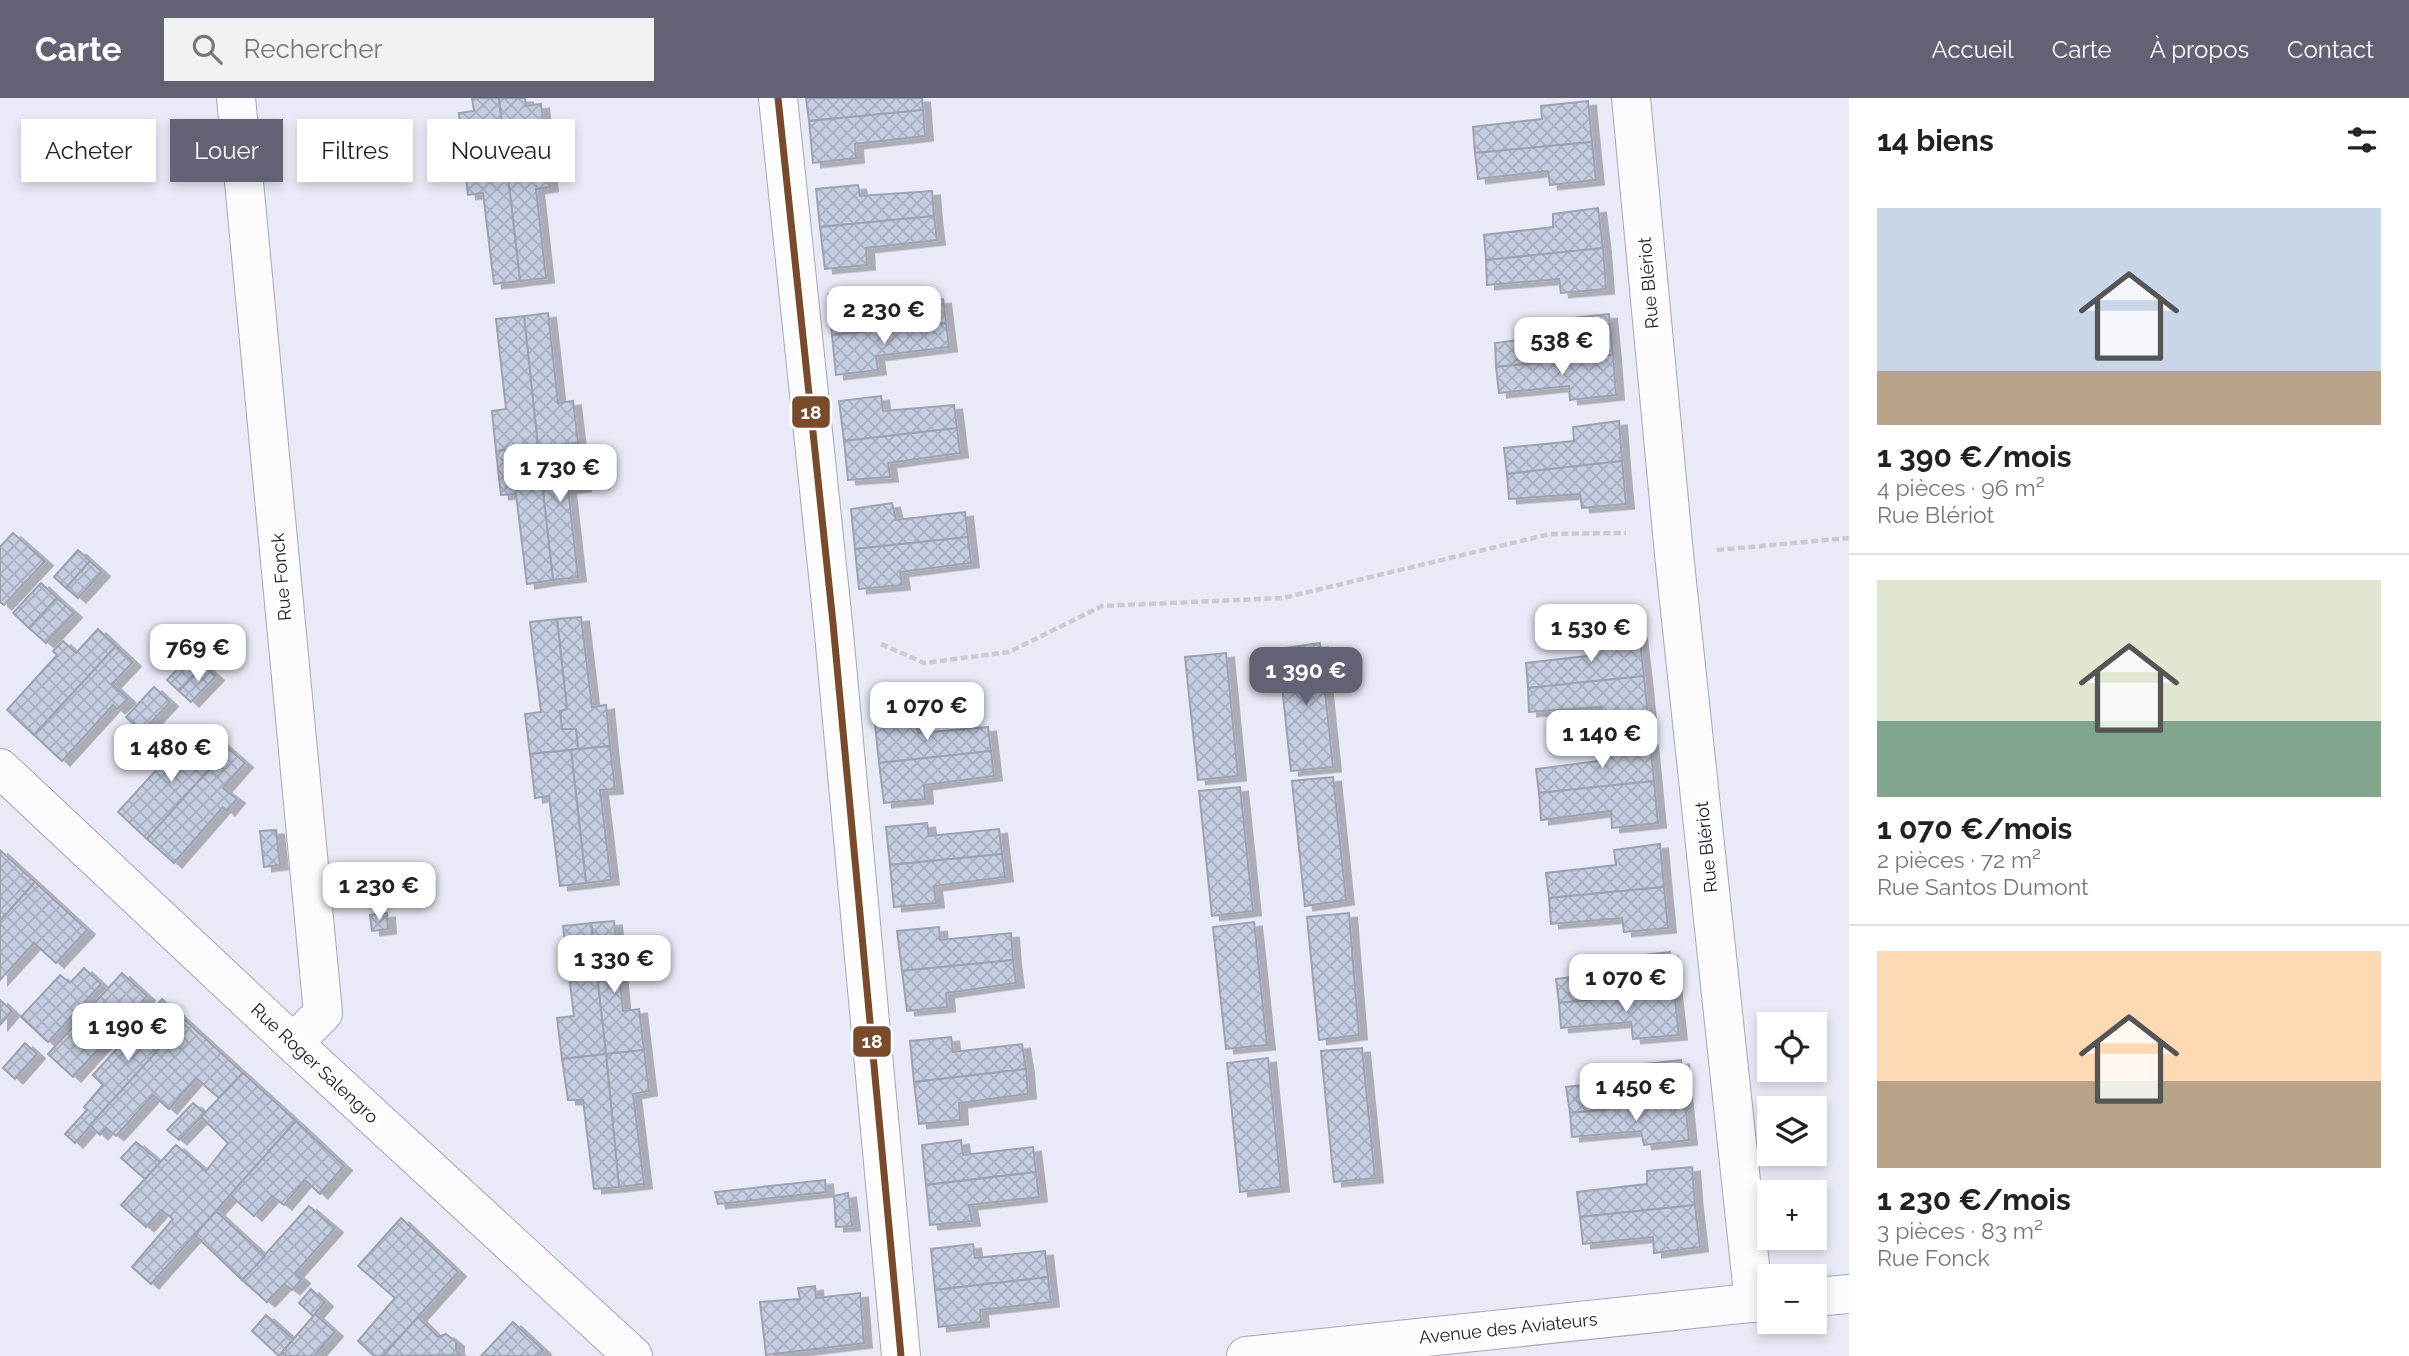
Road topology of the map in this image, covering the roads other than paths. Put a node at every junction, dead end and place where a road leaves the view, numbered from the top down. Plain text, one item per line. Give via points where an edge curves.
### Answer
1 (236, 98) edge
2 (778, 98) edge
3 (1630, 98) edge
4 (0, 768) edge
5 (293, 1043) junction
6 (1758, 1264) edge
7 (1849, 1294) edge
8 (1827, 1296) edge
9 (1757, 1303) edge
10 (633, 1356) edge
11 (901, 1356) edge
12 (1246, 1356) edge

1 - 5 street, Rue Fonck via 323,1013
2 - 11 street via 833,624
3 - 6 street, Rue Blériot via 1673,543
4 - 5 street, Rue Roger Salengro
5 - 10 street, Rue Roger Salengro
7 - 8 street
9 - 12 street, Avenue des Aviateurs

